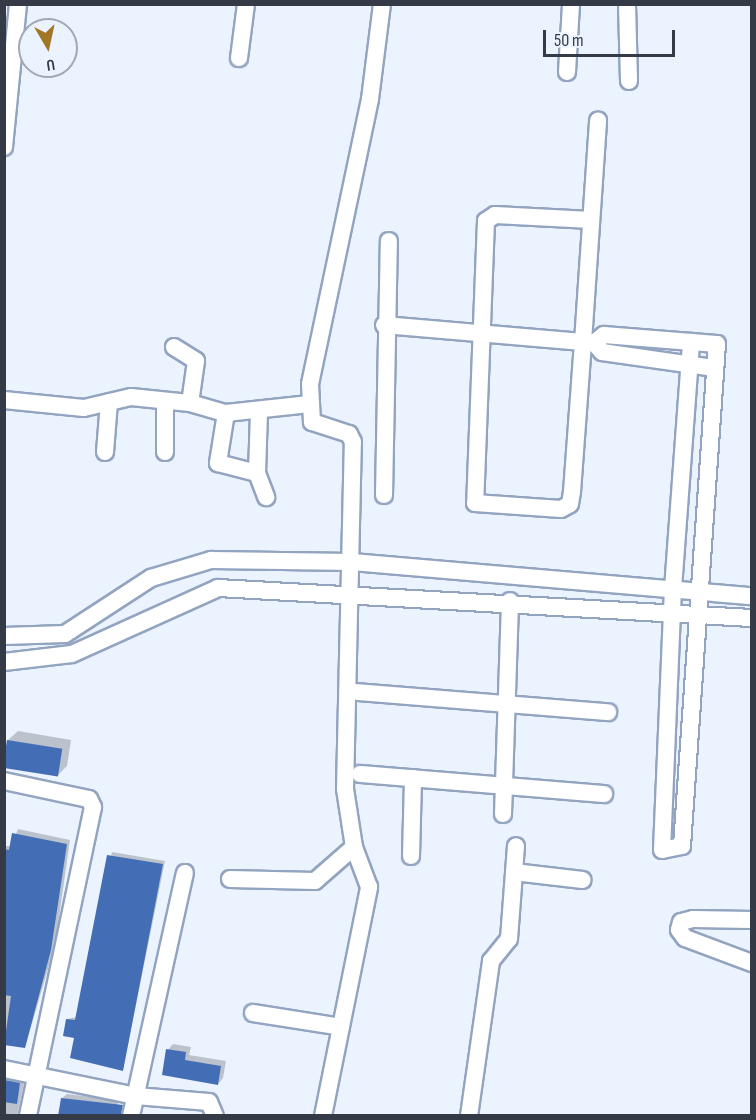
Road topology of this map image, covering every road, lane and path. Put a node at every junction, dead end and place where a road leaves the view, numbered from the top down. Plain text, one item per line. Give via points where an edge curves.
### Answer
1 (18, 4) edge
2 (246, 4) edge
3 (382, 4) edge
4 (572, 4) edge
5 (627, 4) edge
6 (239, 58) dead end
7 (567, 72) dead end
8 (629, 81) dead end
9 (598, 121) dead end
10 (4, 147) edge
11 (591, 220) junction
12 (389, 241) dead end
13 (384, 325) junction
14 (481, 332) junction
15 (671, 340) junction
16 (588, 342) junction
17 (691, 342) junction
18 (174, 347) dead end
19 (667, 362) junction
20 (690, 365) junction
21 (715, 368) junction
22 (4, 400) edge
23 (165, 401) junction
24 (109, 402) junction
25 (190, 403) junction
26 (310, 404) junction
27 (226, 413) junction
28 (259, 414) junction
29 (105, 452) dead end
30 (165, 452) dead end
31 (257, 473) junction
32 (384, 495) dead end
33 (266, 497) dead end
34 (352, 562) junction
35 (673, 589) junction
36 (698, 590) junction
37 (351, 594) junction
38 (752, 596) edge
39 (510, 601) junction
40 (672, 612) junction
41 (697, 615) junction
42 (752, 618) edge
43 (65, 634) junction
44 (4, 636) edge
45 (72, 654) junction
46 (4, 662) edge
47 (357, 692) dead end
48 (507, 704) junction
49 (608, 712) dead end
50 (360, 774) dead end
51 (413, 778) junction
52 (4, 781) edge
53 (504, 785) junction
54 (604, 794) dead end
55 (504, 814) dead end
56 (516, 846) dead end
57 (354, 847) junction
58 (411, 856) dead end
59 (514, 872) junction
60 (185, 873) dead end
61 (230, 879) dead end
62 (583, 880) dead end
63 (752, 920) edge
64 (752, 963) edge
65 (253, 1013) dead end
66 (341, 1027) junction
67 (4, 1069) edge
68 (36, 1076) junction
69 (136, 1096) junction
70 (28, 1116) edge
71 (131, 1116) edge
72 (215, 1116) edge
73 (323, 1116) edge
74 (469, 1116) edge

1 - 10 street
2 - 6 street
3 - 26 street via 370,99 310,384
4 - 7 street
5 - 8 street
9 - 11 street
11 - 14 street via 488,218
11 - 16 street
12 - 13 street
13 - 14 street
13 - 32 street
14 - 16 street
14 - 16 street via 475,502 561,509 570,504
15 - 16 street via 604,335
15 - 17 street
15 - 19 street
16 - 19 street via 602,352
17 - 20 street
17 - 21 street via 717,344
18 - 25 street via 196,361
19 - 20 street
20 - 21 street
20 - 35 street
21 - 36 street
22 - 24 street via 84,408
23 - 24 street via 131,397
23 - 25 street
23 - 30 street
24 - 29 street
25 - 27 street
26 - 28 street
26 - 34 street via 312,422 349,434 353,442
27 - 28 street
27 - 31 street via 218,462
28 - 31 street
31 - 33 street
34 - 35 street
34 - 37 street
34 - 43 street via 194,563 151,578
35 - 36 street
35 - 40 street
36 - 38 street
36 - 41 street
37 - 39 street
37 - 45 street via 211,590
37 - 57 street via 345,789
39 - 40 street
39 - 48 street
40 - 41 street
40 - 41 street via 662,850 682,846
41 - 42 street
43 - 44 street
43 - 45 street
45 - 46 street
47 - 48 street
48 - 49 street
48 - 53 street
50 - 51 street
51 - 53 street
51 - 58 street
52 - 68 street via 89,799 93,807
53 - 54 street
53 - 55 street
56 - 59 street
57 - 61 street via 315,881
57 - 66 street via 369,887
59 - 62 street
59 - 74 street via 509,939 491,961
60 - 69 street
63 - 64 street via 693,919 681,922 679,930 685,938
65 - 66 street
66 - 73 street
67 - 68 street
68 - 69 street
68 - 70 street
69 - 71 street
69 - 72 street via 209,1102

